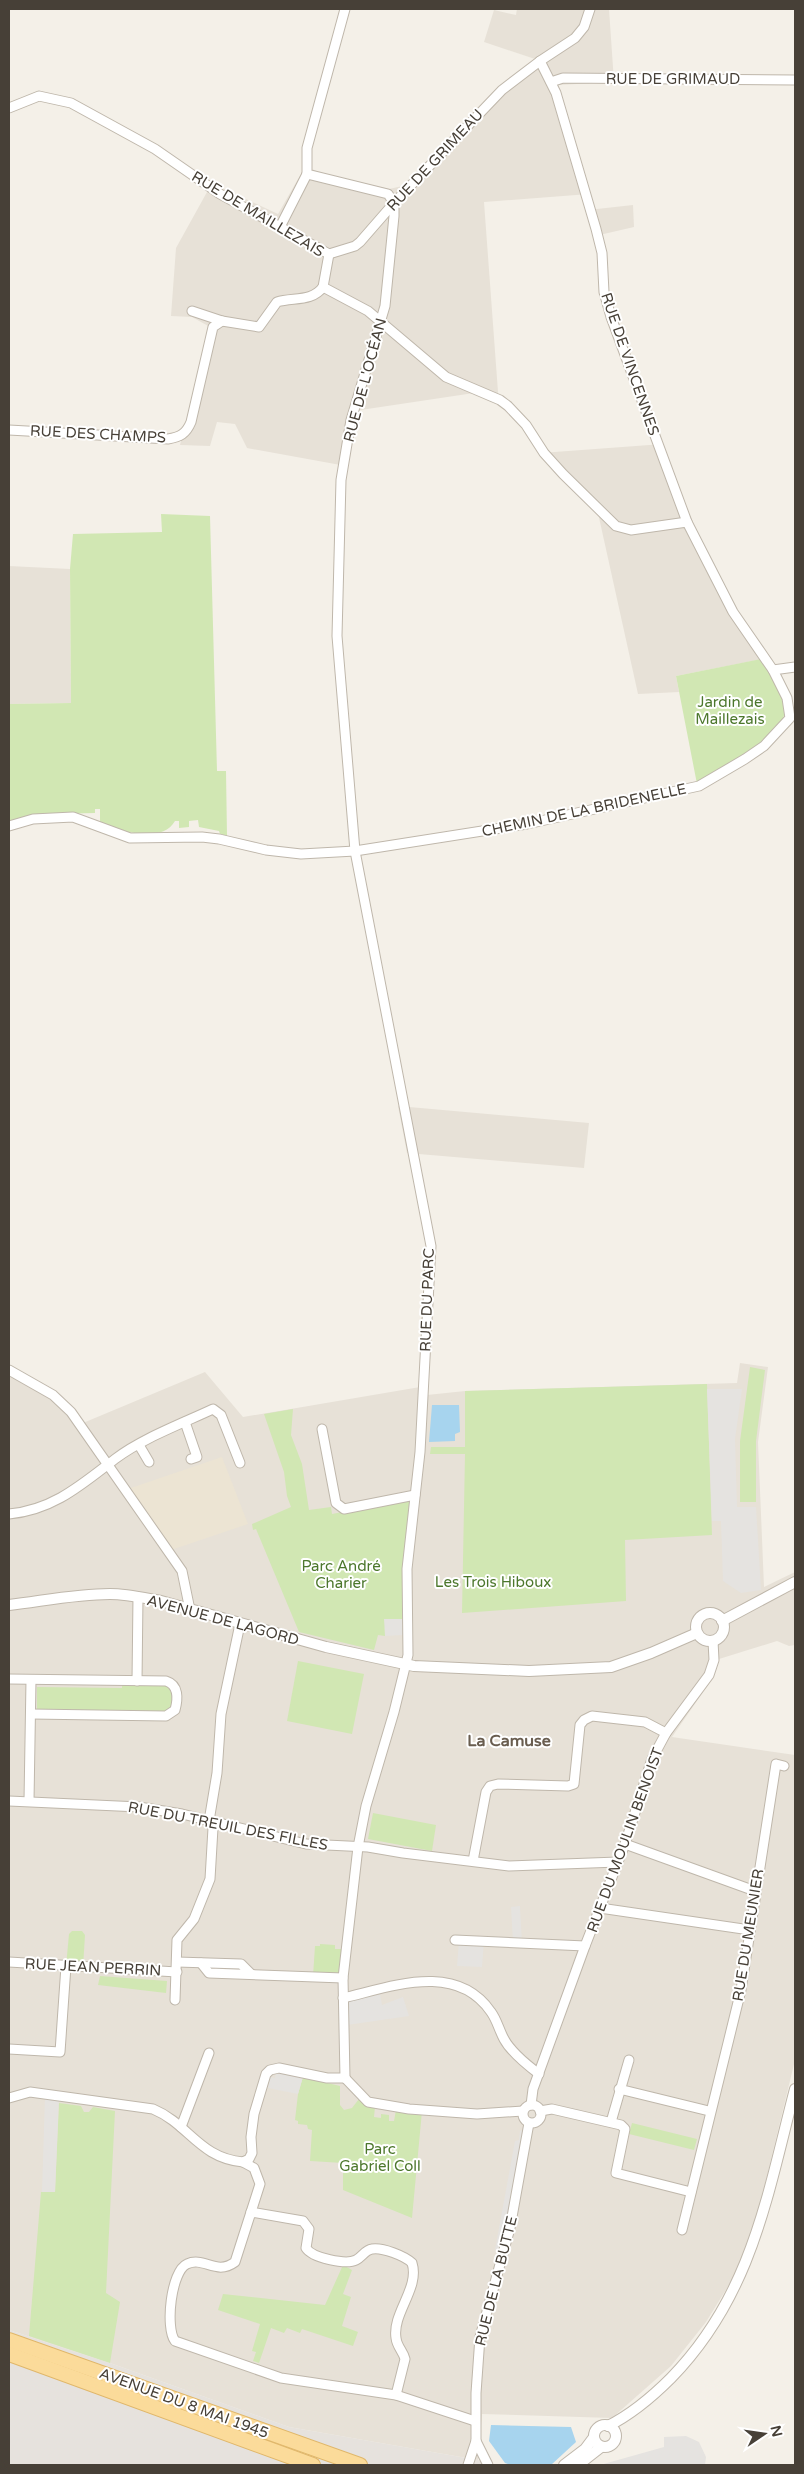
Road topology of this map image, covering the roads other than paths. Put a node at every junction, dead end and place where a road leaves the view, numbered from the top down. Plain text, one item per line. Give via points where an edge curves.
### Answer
1 (345, 9) edge
2 (590, 9) edge
3 (540, 61) junction
4 (795, 80) edge
5 (551, 82) junction
6 (9, 108) edge
7 (307, 174) junction
8 (394, 203) junction
9 (280, 227) junction
10 (329, 254) junction
11 (323, 287) junction
12 (192, 311) dead end
13 (222, 321) junction
14 (381, 322) junction
15 (9, 430) edge
16 (687, 522) junction
17 (795, 667) edge
18 (773, 670) junction
19 (9, 826) edge
20 (355, 851) junction
21 (9, 1370) edge
22 (185, 1422) junction
23 (322, 1429) dead end
24 (139, 1445) junction
25 (191, 1459) dead end
26 (149, 1462) dead end
27 (240, 1462) dead end
28 (108, 1466) junction
29 (415, 1495) junction
30 (9, 1514) edge
31 (795, 1582) edge
32 (138, 1597) junction
33 (9, 1604) edge
34 (190, 1610) junction
35 (722, 1621) junction
36 (240, 1624) junction
37 (697, 1633) junction
38 (713, 1641) junction
39 (405, 1664) junction
40 (9, 1679) edge
41 (31, 1680) junction
42 (137, 1681) junction
43 (31, 1714) junction
44 (666, 1733) junction
45 (784, 1766) dead end
46 (9, 1801) edge
47 (30, 1801) junction
48 (209, 1821) junction
49 (625, 1844) junction
50 (358, 1846) junction
51 (473, 1860) junction
52 (618, 1862) junction
53 (755, 1891) junction
54 (600, 1908) junction
55 (750, 1930) junction
56 (455, 1940) dead end
57 (585, 1946) junction
58 (9, 1962) edge
59 (177, 1962) junction
60 (66, 1966) junction
61 (176, 1972) junction
62 (343, 1978) junction
63 (343, 1998) junction
64 (175, 2000) dead end
65 (9, 2049) edge
66 (209, 2053) dead end
67 (629, 2060) dead end
68 (539, 2074) junction
69 (345, 2078) junction
70 (619, 2089) junction
71 (795, 2089) edge
72 (9, 2098) edge
73 (531, 2105) junction
74 (540, 2111) junction
75 (709, 2111) junction
76 (523, 2112) junction
77 (611, 2122) junction
78 (529, 2123) junction
79 (180, 2127) junction
80 (252, 2153) junction
81 (242, 2162) junction
82 (254, 2168) junction
83 (691, 2192) junction
84 (251, 2212) junction
85 (682, 2230) dead end
86 (9, 2340) edge
87 (9, 2354) edge
88 (396, 2395) junction
89 (630, 2414) junction
90 (475, 2422) junction
91 (608, 2426) junction
92 (594, 2436) junction
93 (616, 2436) junction
94 (476, 2441) junction
95 (602, 2446) junction
96 (314, 2465) edge
97 (360, 2465) edge
98 (468, 2465) edge
99 (488, 2465) edge
100 (564, 2465) edge
101 (578, 2465) edge

1 - 7 street via 307,148
2 - 3 street, RUE DE GRIMEAU via 575,38
3 - 5 street, RUE DE VINCENNES
3 - 8 street, RUE DE GRIMEAU via 502,90
4 - 5 street, RUE DE GRIMAUD via 564,78
5 - 16 street, RUE DE VINCENNES via 596,229 602,253 604,292 611,317
6 - 9 street, RUE DE MAILLEZAIS via 39,96 71,103 155,149 220,194
7 - 8 street via 388,194
7 - 9 street
8 - 10 street, RUE DE GRIMEAU via 355,246
8 - 14 street, RUE DE L'OCÉAN
9 - 10 street, RUE DE MAILLEZAIS
10 - 11 street, RUE DE MAILLEZAIS
11 - 13 street via 318,295 312,297 277,302 259,327
11 - 14 street via 368,311
12 - 13 street
13 - 15 street, RUE DES CHAMPS via 212,327 191,422 186,432 178,437
14 - 16 street via 446,377 508,406 562,474 616,526 631,530
14 - 20 street, RUE DE L'OCÉAN via 351,420 341,480 337,636
16 - 18 street via 733,612
17 - 18 street
18 - 20 street, CHEMIN DE LA BRIDENELLE via 787,698 790,718 764,746 698,786 526,824
19 - 20 street, CHEMIN DE LA BRIDENELLE via 32,819 73,816 130,838 211,838 266,850
20 - 29 street, RUE DU PARC via 430,1246
21 - 28 street via 53,1395 71,1412
22 - 24 street
22 - 25 street via 197,1457
22 - 27 street via 213,1409 218,1411
23 - 29 street via 336,1503 340,1507 344,1509
24 - 26 street
24 - 28 street
28 - 30 street via 53,1504
28 - 34 street via 182,1571
29 - 39 street, RUE DU PARC via 407,1569 408,1655
31 - 35 street
32 - 33 street, AVENUE DE LAGORD via 95,1595
32 - 34 street, AVENUE DE LAGORD
32 - 42 street
34 - 36 street, AVENUE DE LAGORD
35 - 37 street via 713,1614 704,1615 696,1624
35 - 38 street via 722,1633
36 - 39 street, AVENUE DE LAGORD
36 - 48 street via 221,1714 217,1773
37 - 38 street via 705,1640
37 - 39 street, AVENUE DE LAGORD via 636,1659 582,1670 529,1672
38 - 44 street, RUE DU MOULIN BENOIST via 714,1660 709,1675
39 - 50 street, RUE DU PARC
40 - 41 street
41 - 42 street
41 - 43 street
42 - 43 street via 170,1682 177,1691 175,1710 166,1716
43 - 47 street
44 - 49 street, RUE DU MOULIN BENOIST via 643,1781
44 - 51 street via 645,1722 592,1716 584,1720 580,1725 574,1784 490,1786 486,1792
45 - 53 street, RUE DU MEUNIER via 776,1764
46 - 47 street, RUE DU TREUIL DES FILLES
47 - 48 street, RUE DU TREUIL DES FILLES via 139,1807
48 - 50 street, RUE DU TREUIL DES FILLES via 306,1844
48 - 59 street via 213,1828 210,1879 194,1919 177,1940
49 - 52 street, RUE DU MOULIN BENOIST
49 - 53 street
50 - 51 street, RUE DU TREUIL DES FILLES
50 - 62 street, RUE DU PARC
51 - 52 street, RUE DU TREUIL DES FILLES via 510,1866
52 - 54 street, RUE DU MOULIN BENOIST
53 - 55 street, RUE DU MEUNIER
54 - 55 street
54 - 57 street, RUE DU MOULIN BENOIST
55 - 75 street, RUE DU MEUNIER via 741,1990
56 - 57 street
57 - 68 street, RUE DU MOULIN BENOIST
58 - 60 street, RUE JEAN PERRIN
59 - 61 street
59 - 62 street via 241,1964 251,1974
60 - 61 street, RUE JEAN PERRIN
60 - 65 street via 60,2052
61 - 64 street
62 - 63 street, RUE DU PARC
63 - 68 street via 418,1980 464,1990 477,1996 486,2006 504,2040
63 - 69 street, RUE DU PARC
66 - 79 street
67 - 70 street
68 - 73 street, RUE DU MOULIN BENOIST
69 - 76 street via 368,2102 477,2114
69 - 80 street via 327,2078 279,2068 270,2070 254,2114
70 - 75 street
70 - 77 street
71 - 89 street via 758,2232 737,2284 687,2361
72 - 79 street via 30,2092 153,2109 168,2115
73 - 74 street
73 - 76 street
74 - 77 street via 552,2109
74 - 78 street via 537,2121
75 - 83 street, RUE DU MEUNIER
76 - 78 street
77 - 83 street via 625,2129 616,2173
78 - 90 street, RUE DE LA BUTTE via 510,2228 480,2337
79 - 81 street via 212,2154
80 - 81 street
80 - 82 street
81 - 82 street
82 - 84 street via 260,2184
83 - 85 street, RUE DU MEUNIER
84 - 88 street via 303,2221 309,2229 306,2248 314,2256 349,2262 371,2249 377,2249 412,2263 414,2274 396,2332 398,2347 405,2359
84 - 88 street via 235,2262 228,2267 216,2268 196,2261 185,2264 180,2271 171,2301 170,2331 175,2341 281,2378
86 - 97 main road, AVENUE DU 8 MAI 1945
87 - 96 main road, AVENUE DU 8 MAI 1945
88 - 90 street
89 - 91 street
89 - 93 street
90 - 94 street, RUE DE LA BUTTE
91 - 92 street via 600,2427
91 - 93 street
92 - 95 street via 596,2443
92 - 100 street via 585,2449
93 - 95 street via 612,2444
94 - 98 street, RUE DE LA BUTTE
94 - 99 street, RUE DE LA BUTTE
95 - 101 street

